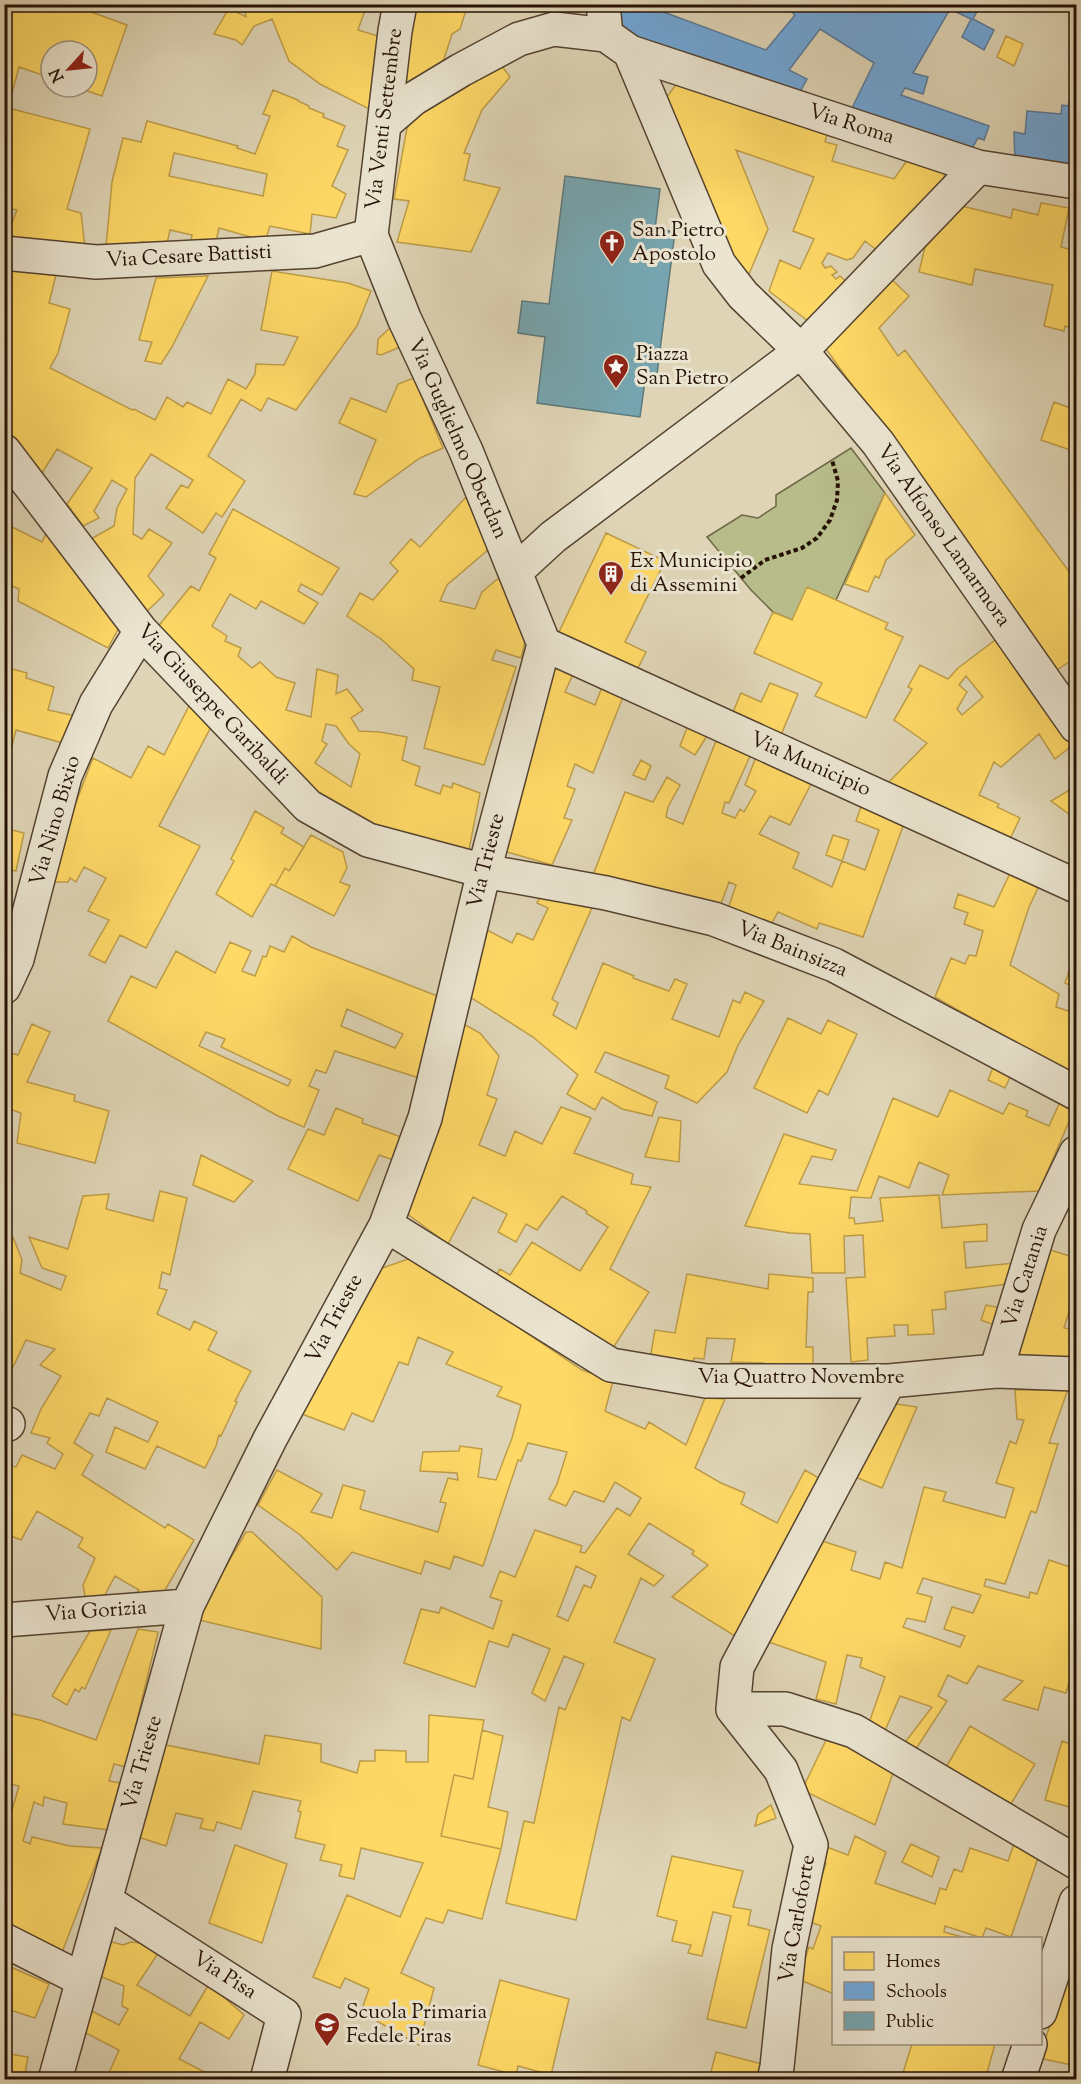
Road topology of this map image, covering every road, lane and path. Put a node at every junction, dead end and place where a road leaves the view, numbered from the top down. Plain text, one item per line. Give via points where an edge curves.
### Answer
1 (400, 4) edge
2 (613, 31) edge
3 (384, 124) junction
4 (978, 167) junction
5 (1077, 182) edge
6 (371, 235) junction
7 (4, 254) edge
8 (801, 351) junction
9 (4, 451) edge
10 (832, 460) dead end
11 (515, 572) junction
12 (741, 578) dead end
13 (141, 631) junction
14 (544, 644) junction
15 (1077, 726) edge
16 (484, 871) junction
17 (1077, 886) edge
18 (4, 987) edge
19 (1077, 1093) edge
20 (1077, 1153) edge
21 (386, 1225) junction
22 (996, 1371) junction
23 (1077, 1374) edge
24 (889, 1381) junction
25 (187, 1606) junction
26 (4, 1620) edge
27 (733, 1709) junction
28 (1077, 1862) edge
29 (106, 1901) junction
30 (1077, 1902) edge
31 (4, 1940) edge
32 (84, 1980) junction
33 (1042, 2009) edge
34 (1029, 2045) edge
35 (55, 2079) edge
36 (267, 2079) edge
37 (774, 2079) edge
38 (1018, 2079) edge

1 - 3 street, Via Venti Settembre
2 - 3 street, Via Roma via 554,29 519,39 413,99
2 - 4 street, Via Roma
2 - 8 street via 718,264 742,295
3 - 6 street, Via Venti Settembre
4 - 5 street, Via Roma
4 - 8 street
6 - 7 street, Via Cesare Battisti via 315,251 96,262
6 - 11 street, Via Guglielmo Oberdan
8 - 11 street via 553,537
8 - 15 street, Via Alfonso Lamarmora via 878,442
9 - 13 street, Via Giuseppe Garibaldi
10 - 12 path via 838,481 837,500 830,520 817,538 802,548 765,560
11 - 14 street, Via Guglielmo Oberdan
13 - 16 street, Via Giuseppe Garibaldi via 308,806 368,840
13 - 18 street, Via Nino Bixio via 96,704 65,776 17,958
14 - 16 street, Via Trieste
14 - 17 street, Via Municipio
16 - 19 street, Via Bainsizza via 606,893 714,919 834,965
16 - 21 street, Via Trieste via 425,1118
20 - 22 street, Via Catania via 1039,1230
21 - 24 street, Via Quattro Novembre via 611,1365 706,1382
21 - 25 street, Via Trieste via 270,1439
22 - 23 street, Via Quattro Novembre
22 - 24 street, Via Quattro Novembre
24 - 27 street via 736,1667
25 - 26 street, Via Gorizia
25 - 29 street, Via Trieste
27 - 28 street via 785,1709 854,1731
27 - 37 street, Via Carloforte via 781,1770 811,1845 789,1949
29 - 32 street, Via Trieste
29 - 36 street, Via Pisa via 284,2014
30 - 33 street
31 - 32 street
32 - 35 street, Via Trieste
34 - 38 street

